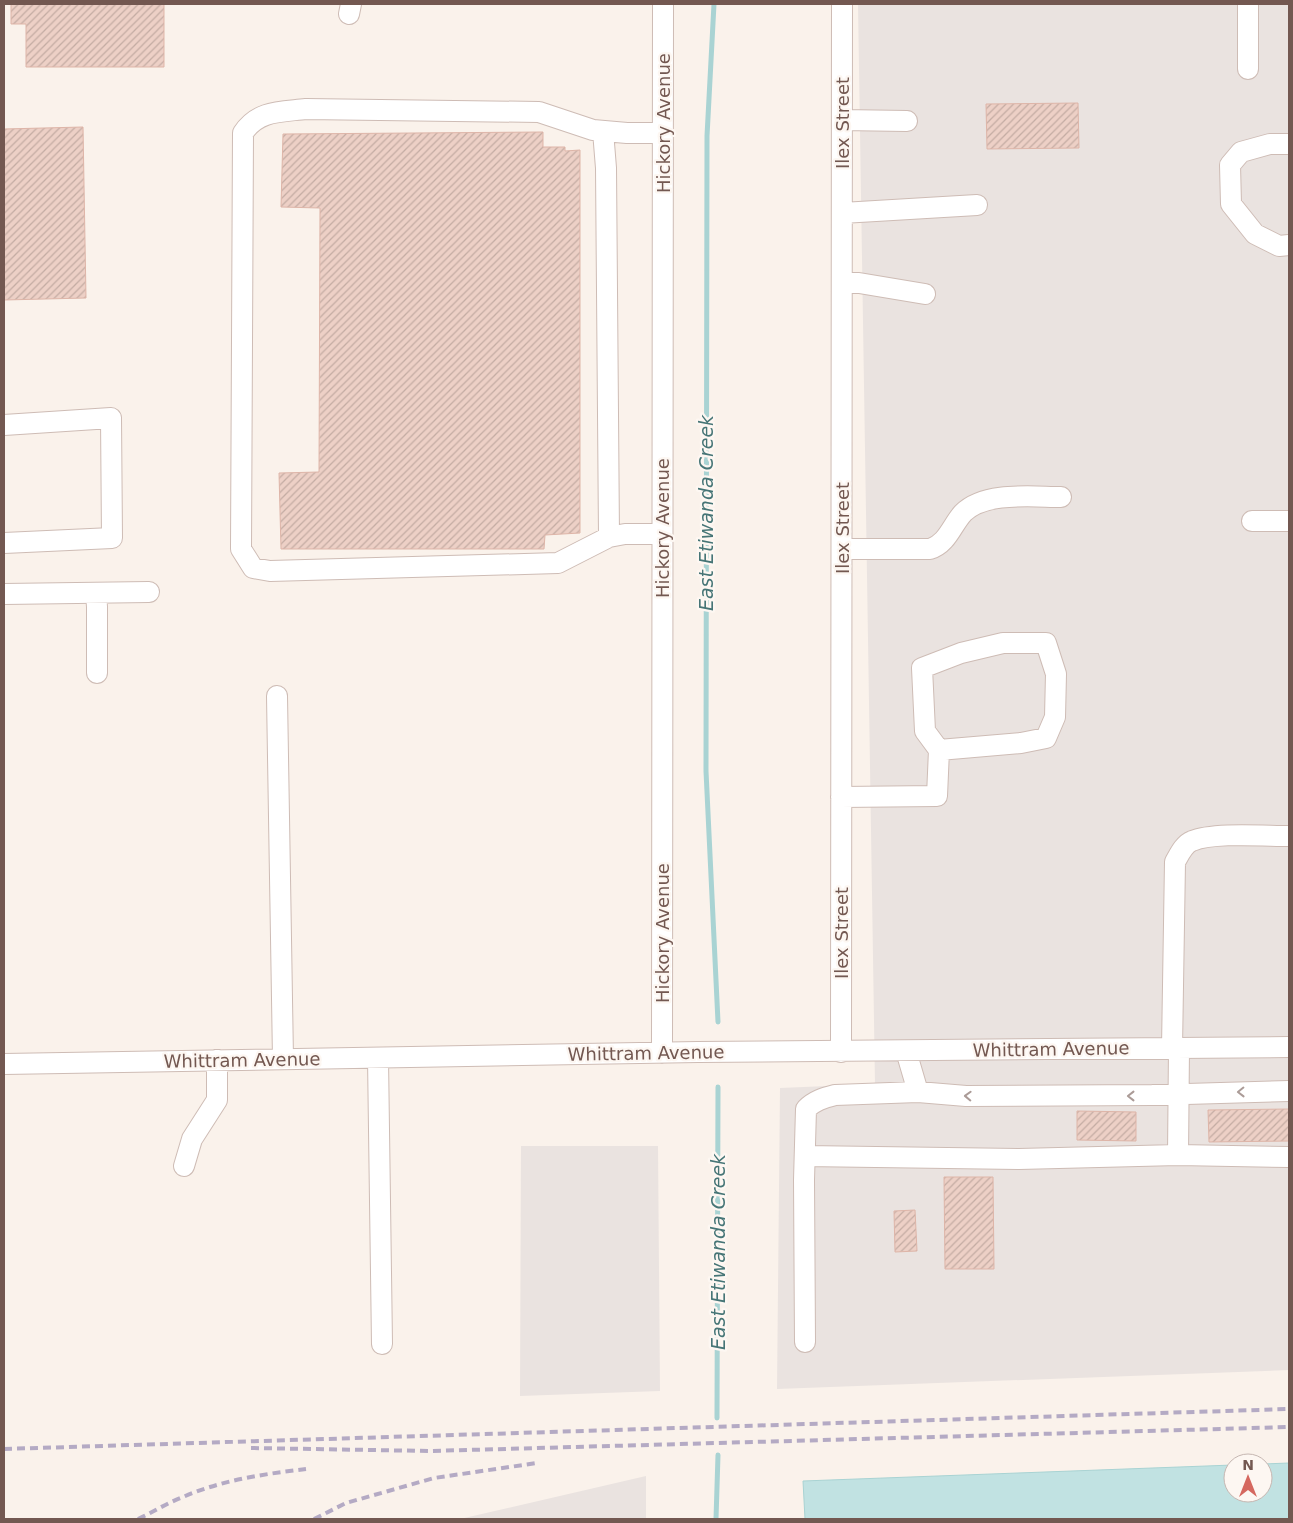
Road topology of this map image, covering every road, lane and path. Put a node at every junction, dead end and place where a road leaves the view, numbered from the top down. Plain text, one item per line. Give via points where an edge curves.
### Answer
1 (663, 4) edge
2 (842, 4) edge
3 (1248, 4) edge
4 (1248, 69) dead end
5 (842, 120) junction
6 (908, 121) dead end
7 (603, 131) junction
8 (663, 133) junction
9 (1289, 144) edge
10 (977, 205) dead end
11 (842, 213) junction
12 (1289, 245) edge
13 (842, 283) junction
14 (925, 294) dead end
15 (4, 425) edge
16 (1060, 497) dead end
17 (1252, 521) dead end
18 (1289, 521) edge
19 (662, 534) junction
20 (609, 537) junction
21 (4, 543) edge
22 (842, 549) junction
23 (148, 592) dead end
24 (96, 593) junction
25 (4, 594) edge
26 (97, 673) dead end
27 (277, 696) dead end
28 (940, 750) junction
29 (841, 798) junction
30 (1289, 836) edge
31 (1289, 1047) edge
32 (1175, 1048) junction
33 (906, 1051) junction
34 (841, 1052) junction
35 (662, 1053) junction
36 (378, 1058) junction
37 (282, 1059) junction
38 (217, 1060) junction
39 (4, 1064) edge
40 (1289, 1091) edge
41 (918, 1092) junction
42 (1180, 1093) junction
43 (1178, 1155) junction
44 (805, 1156) junction
45 (1289, 1157) edge
46 (184, 1166) dead end
47 (805, 1342) dead end
48 (382, 1344) dead end

1 - 8 street, Hickory Avenue
2 - 5 street, Ilex Street
3 - 4 street
5 - 6 street
5 - 11 street, Ilex Street
7 - 8 street
7 - 20 street
7 - 20 street via 539,112 306,109 268,113 250,123 243,133 241,549 253,568 270,571 558,563
8 - 19 street, Hickory Avenue
9 - 12 street via 1270,144 1241,152 1230,165 1231,204 1255,234 1279,246
10 - 11 street
11 - 13 street, Ilex Street
13 - 14 street
13 - 22 street, Ilex Street
15 - 21 street via 111,418 112,538
16 - 22 street via 1006,497 976,504 965,511 943,543 930,549
17 - 18 street
19 - 20 street
19 - 35 street, Hickory Avenue
22 - 29 street, Ilex Street
23 - 24 street
24 - 25 street
24 - 26 street
27 - 37 street
28 - 28 street via 925,731 922,668 961,653 1003,644 1046,644 1056,674 1055,717 1046,738
28 - 29 street via 938,796
29 - 34 street, Ilex Street
30 - 32 street via 1215,836 1191,841 1178,856 1174,871
31 - 32 street, Whittram Avenue
32 - 33 street, Whittram Avenue
32 - 42 street
33 - 34 street, Whittram Avenue
33 - 41 street
34 - 35 street, Whittram Avenue
35 - 36 street, Whittram Avenue
36 - 37 street, Whittram Avenue
36 - 48 street
37 - 38 street, Whittram Avenue
38 - 39 street, Whittram Avenue
38 - 46 street via 217,1100 192,1139
40 -> 42 street
42 -> 41 street via 966,1096
41 - 44 street via 834,1095 811,1104 806,1109
42 - 43 street
43 - 44 street via 1019,1159
43 - 45 street
44 - 47 street

